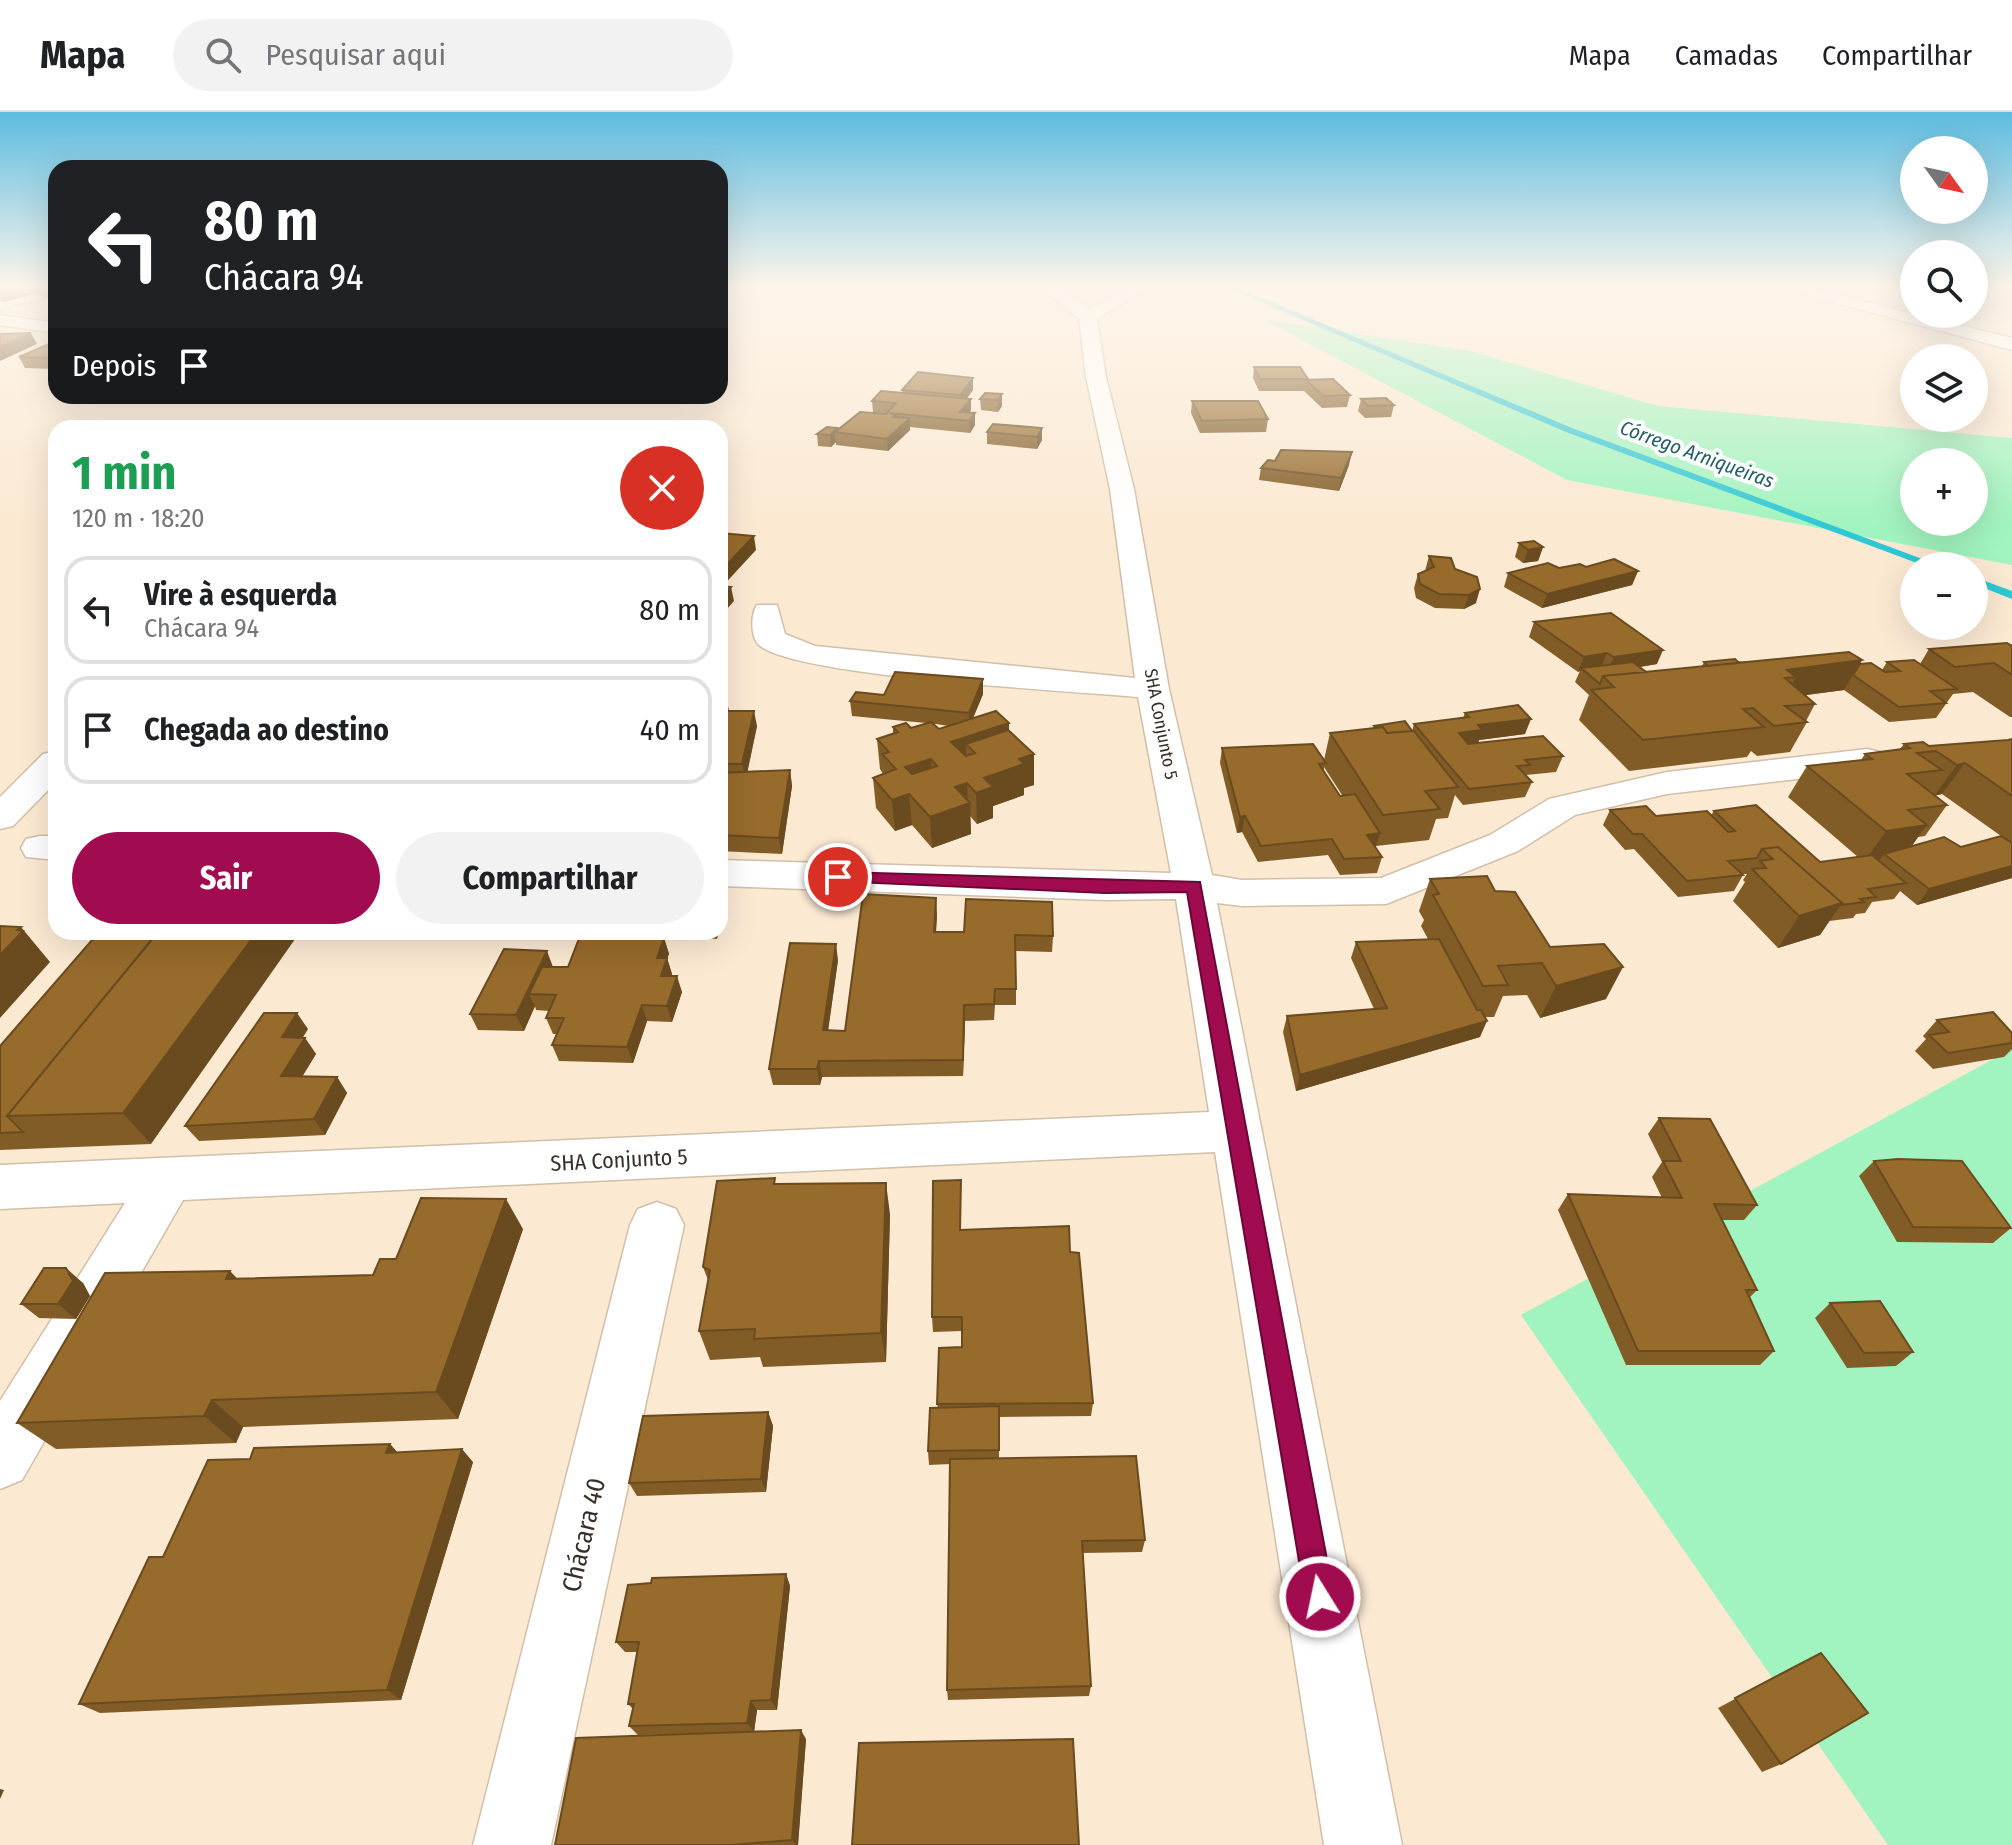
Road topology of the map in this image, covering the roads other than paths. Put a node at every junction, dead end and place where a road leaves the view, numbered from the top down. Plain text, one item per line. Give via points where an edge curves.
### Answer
1 (1095, 366) edge
2 (767, 611) dead end
3 (1153, 689) junction
4 (1902, 756) edge
5 (48, 770) edge
6 (0, 818) edge
7 (728, 873) edge
8 (1194, 886) junction
9 (1238, 1131) junction
10 (168, 1180) junction
11 (0, 1187) edge
12 (657, 1225) dead end
13 (0, 1458) edge
14 (512, 1845) edge
15 (1363, 1845) edge

1 - 3 street, SHA Conjunto 5 via 1122,489
2 - 3 street via 770,639 808,654
3 - 8 street, SHA Conjunto 5
4 - 8 street via 1667,783 1562,807 1504,843 1386,891 1242,893
5 - 6 street
7 - 8 street
8 - 9 street, SHA Conjunto 5
9 - 10 street, SHA Conjunto 5
9 - 15 street, SHA Conjunto 5
10 - 11 street, SHA Conjunto 5
10 - 13 street
12 - 14 street, Chácara 40

